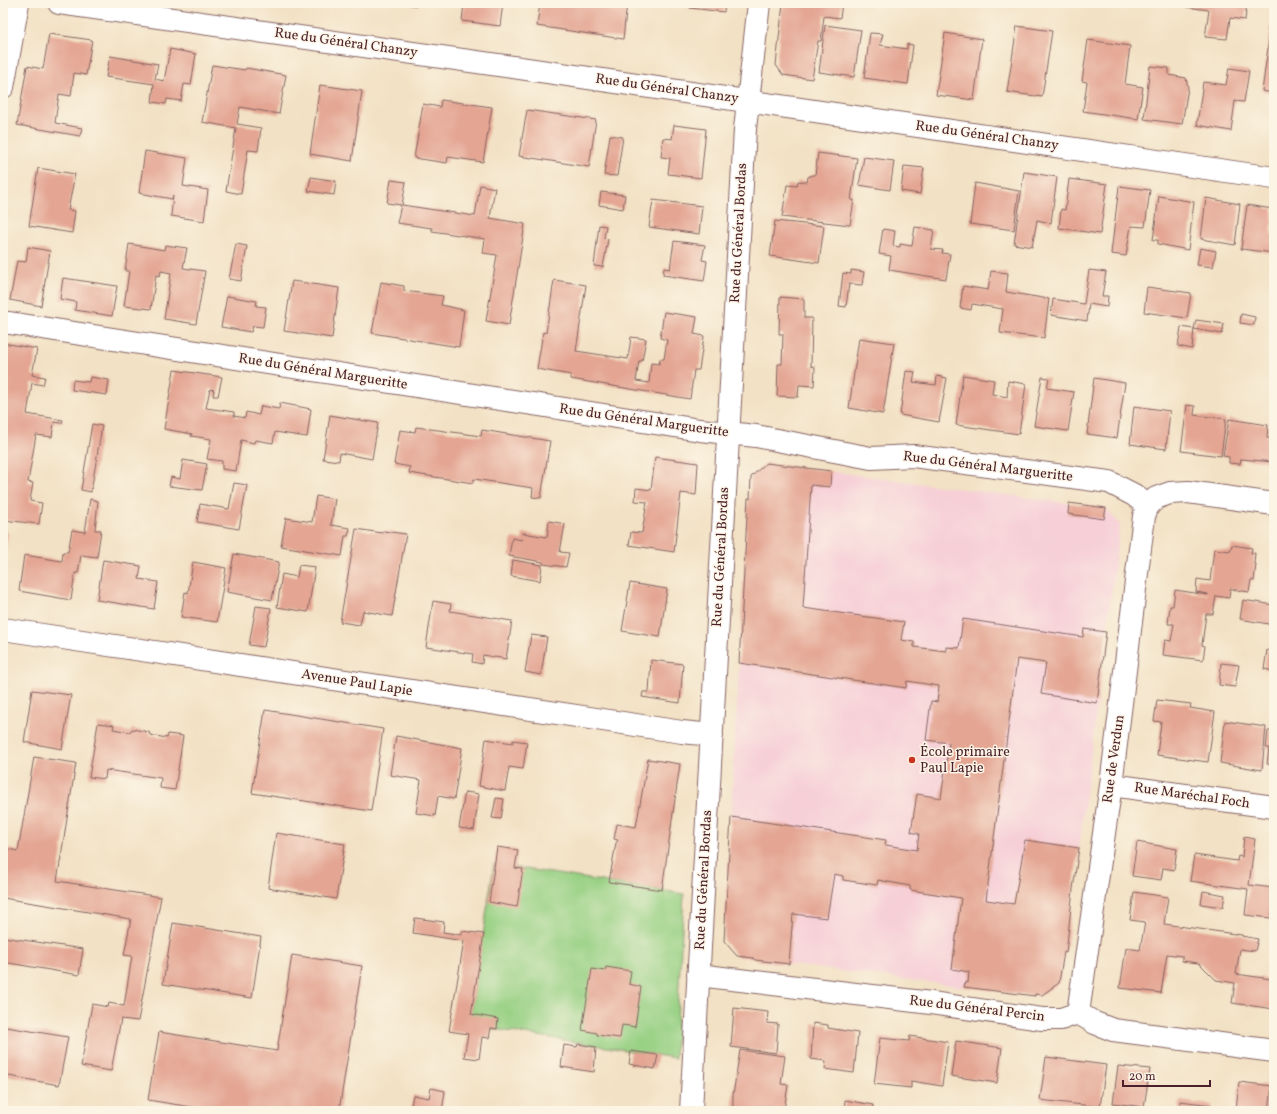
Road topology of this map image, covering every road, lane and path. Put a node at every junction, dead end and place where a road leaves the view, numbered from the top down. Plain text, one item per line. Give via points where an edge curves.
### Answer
1 (18, 3) edge
2 (59, 3) edge
3 (759, 3) edge
4 (3, 87) edge
5 (747, 101) junction
6 (1274, 178) edge
7 (3, 322) edge
8 (728, 433) junction
9 (1274, 504) edge
10 (1148, 506) junction
11 (3, 629) edge
12 (712, 735) junction
13 (1111, 785) junction
14 (1274, 807) edge
15 (698, 974) junction
16 (1078, 1013) junction
17 (1274, 1051) edge
18 (691, 1111) edge

1 - 4 street
2 - 5 street, Rue du Général Chanzy
3 - 5 street, Rue du Général Bordas
5 - 6 street, Rue du Général Chanzy
5 - 8 street, Rue du Général Bordas
7 - 8 street, Rue du Général Margueritte
8 - 10 street, Rue du Général Margueritte via 871,458 913,456 1109,482 1134,494
8 - 12 street, Rue du Général Bordas
9 - 10 street via 1188,492 1170,492 1156,498
10 - 13 street, Rue de Verdun via 1144,516
11 - 12 street, Avenue Paul Lapie
12 - 15 street, Rue du Général Bordas
13 - 14 street, Rue Maréchal Foch
13 - 16 street, Rue de Verdun
15 - 16 street, Rue du Général Percin via 931,1003 1042,1020 1061,1019
15 - 18 street, Rue du Général Bordas
16 - 17 street via 1094,1023 1113,1030

